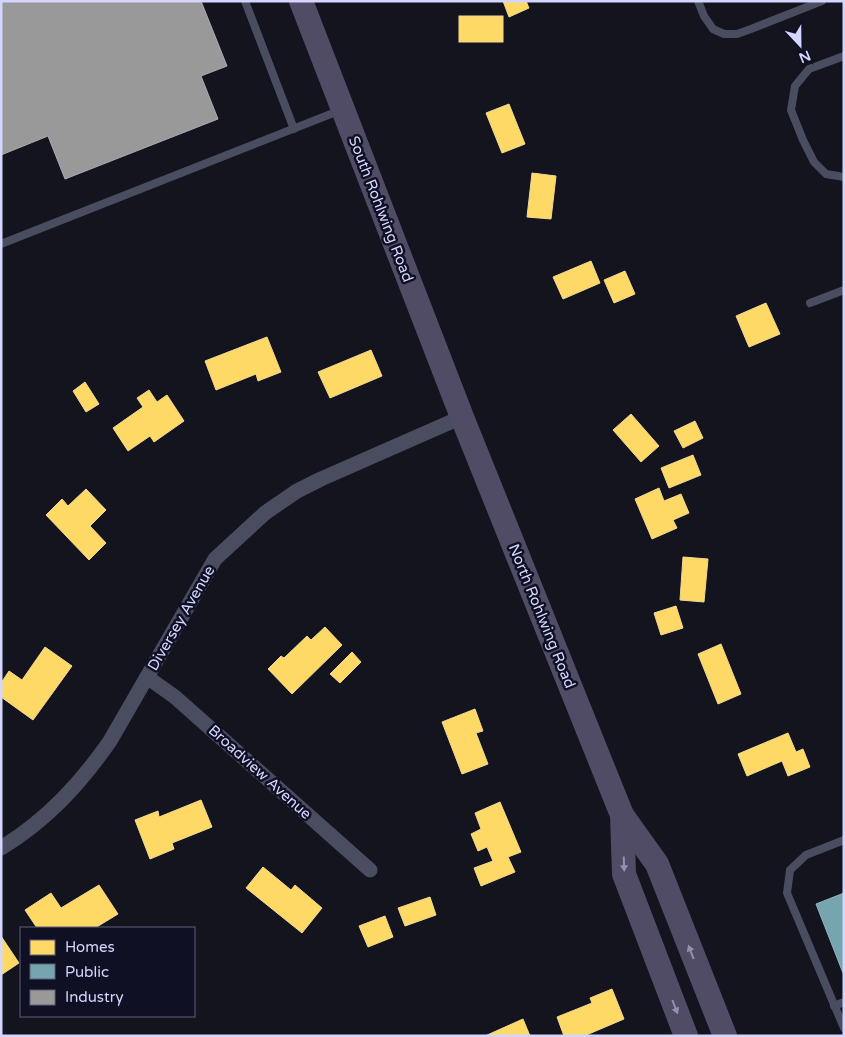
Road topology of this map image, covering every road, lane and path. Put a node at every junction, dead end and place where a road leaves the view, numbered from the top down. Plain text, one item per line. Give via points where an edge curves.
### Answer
1 (245, 1) edge
2 (301, 1) edge
3 (698, 1) edge
4 (822, 1) edge
5 (844, 56) edge
6 (343, 110) junction
7 (294, 128) junction
8 (844, 177) edge
9 (1, 244) edge
10 (844, 290) edge
11 (810, 303) dead end
12 (462, 417) junction
13 (147, 677) junction
14 (622, 816) junction
15 (844, 840) edge
16 (1, 848) edge
17 (370, 870) dead end
18 (844, 1002) edge
19 (834, 1006) junction
20 (844, 1028) edge
21 (686, 1036) edge
22 (725, 1036) edge

1 - 7 lane
2 - 6 main road, South Rohlwing Road
3 - 4 lane via 713,29 724,34 737,34
5 - 8 lane via 808,69 795,86 791,110 814,162 826,174
6 - 7 lane
6 - 12 main road, South Rohlwing Road
7 - 9 lane
10 - 11 lane
12 - 13 street, Diversey Avenue via 321,479 264,514 215,559
12 - 14 main road, North Rohlwing Road
13 - 16 street, Diversey Avenue via 110,740 74,789 30,828
13 - 17 street, Broadview Avenue via 175,697
14 -> 21 main road, North Rohlwing Road via 624,874
22 -> 14 main road, North Rohlwing Road via 657,864
15 - 19 lane via 806,855 790,870 787,894
18 - 19 lane
19 - 20 lane

